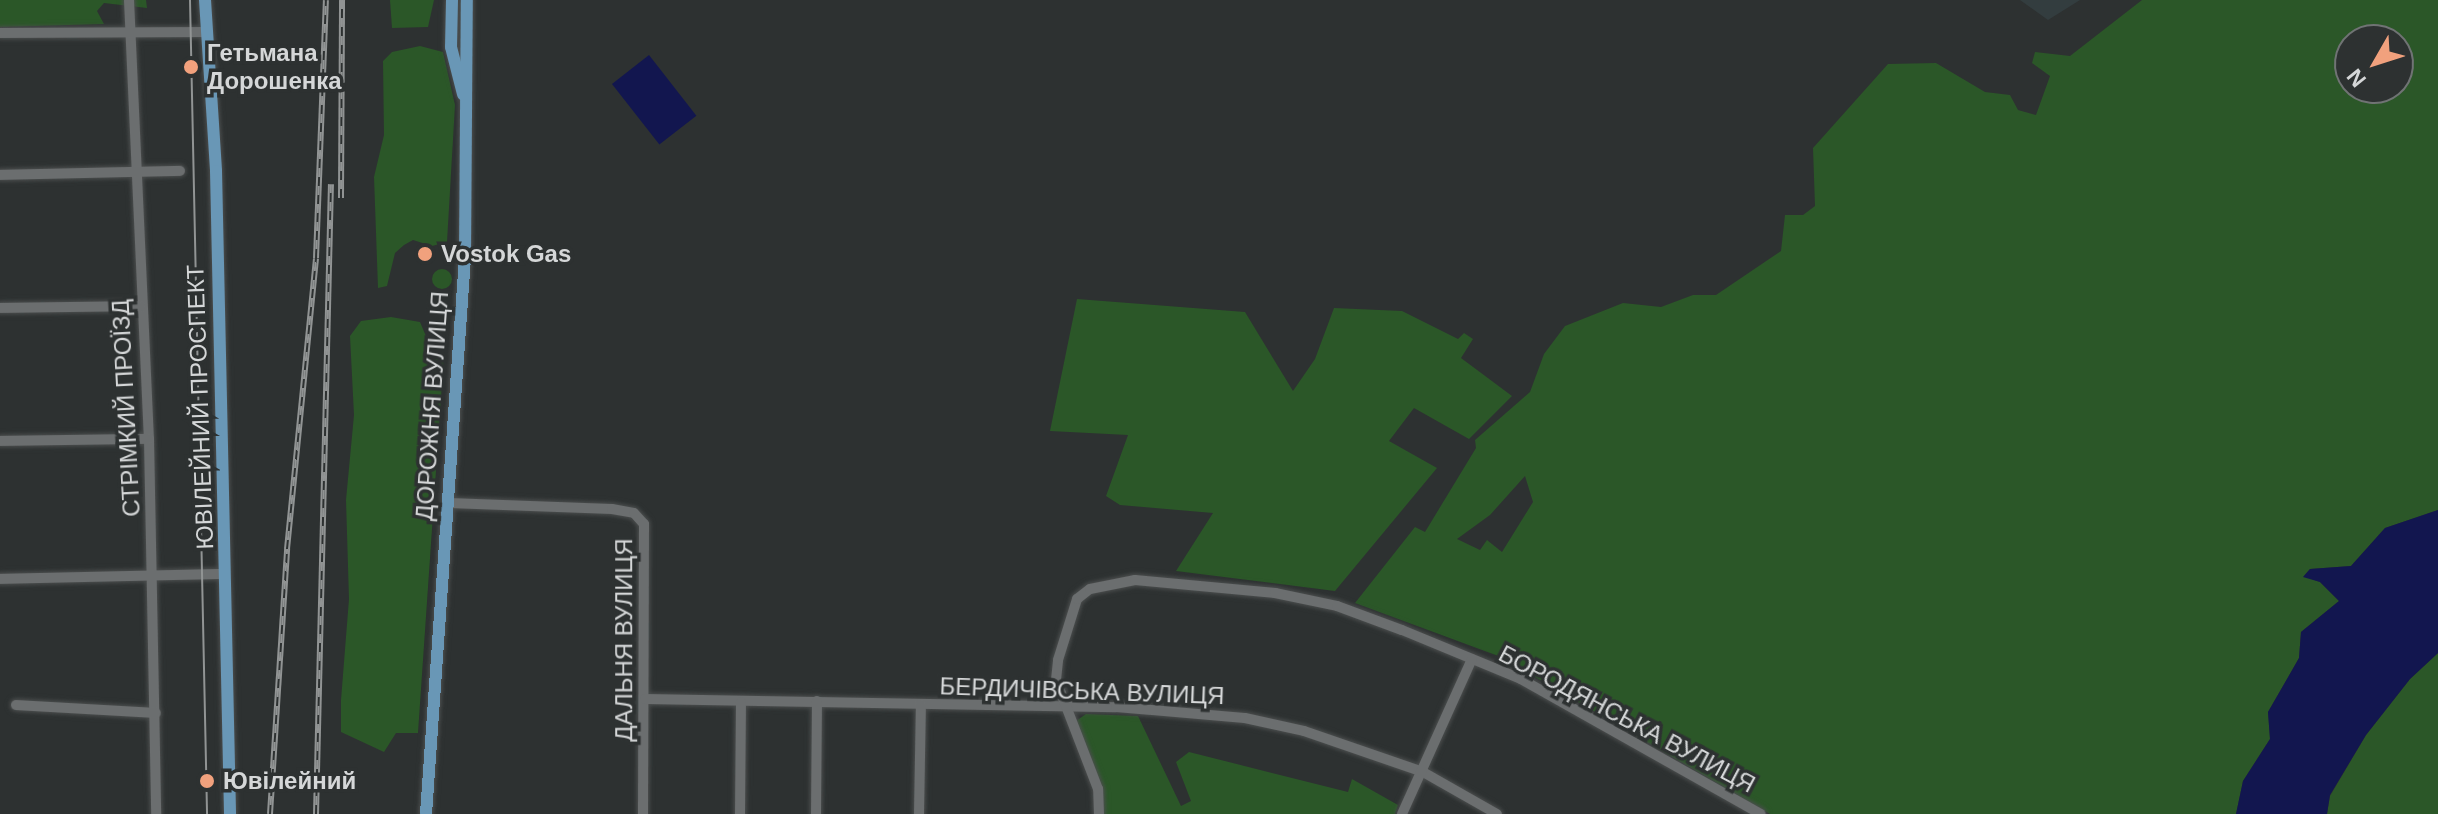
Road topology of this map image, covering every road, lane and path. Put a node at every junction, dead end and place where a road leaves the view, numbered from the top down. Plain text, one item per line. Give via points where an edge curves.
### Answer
1 (129, 0) edge
2 (205, 0) edge
3 (452, 0) edge
4 (467, 0) edge
5 (130, 29) junction
6 (206, 32) junction
7 (0, 33) edge
8 (468, 112) junction
9 (180, 171) dead end
10 (138, 172) junction
11 (0, 175) edge
12 (140, 306) junction
13 (0, 308) edge
14 (149, 439) junction
15 (0, 441) edge
16 (449, 503) junction
17 (153, 574) junction
18 (225, 574) junction
19 (0, 579) edge
20 (1472, 659) junction
21 (645, 699) junction
22 (817, 701) junction
23 (741, 702) junction
24 (921, 704) junction
25 (16, 705) dead end
26 (1064, 710) junction
27 (156, 713) junction
28 (1423, 772) junction
29 (156, 814) edge
30 (230, 814) edge
31 (426, 814) edge
32 (643, 814) edge
33 (740, 814) edge
34 (816, 814) edge
35 (919, 814) edge
36 (1099, 814) edge
37 (1402, 814) edge
38 (1497, 814) edge
39 (1761, 814) edge

1 - 5 street, СТРІМКИЙ ПРОЇЗД
2 - 6 main road, ЮВІЛЕЙНИЙ ПРОСПЕКТ
3 - 8 main road via 451,47
4 - 8 main road, ДОРОЖНЯ ВУЛИЦЯ
5 - 6 street
5 - 7 street
5 - 10 street, СТРІМКИЙ ПРОЇЗД
6 - 18 main road, ЮВІЛЕЙНИЙ ПРОСПЕКТ via 216,171
8 - 16 main road, ДОРОЖНЯ ВУЛИЦЯ
9 - 10 street
10 - 11 street
10 - 12 street, СТРІМКИЙ ПРОЇЗД
12 - 13 street
12 - 14 street, СТРІМКИЙ ПРОЇЗД
14 - 15 street
14 - 17 street, СТРІМКИЙ ПРОЇЗД
16 - 21 street, ДАЛЬНЯ ВУЛИЦЯ via 612,509 640,517
16 - 31 main road, ДОРОЖНЯ ВУЛИЦЯ
17 - 18 street
17 - 19 street
17 - 27 street, СТРІМКИЙ ПРОЇЗД
18 - 30 main road, ЮВІЛЕЙНИЙ ПРОСПЕКТ
20 - 26 street, БОРОДЯНСЬКА ВУЛИЦЯ via 1337,606 1198,583 1135,580 1090,589 1071,610 1056,680
20 - 28 street
20 - 39 street, БОРОДЯНСЬКА ВУЛИЦЯ via 1521,679
21 - 23 street, БЕРДИЧІВСЬКА ВУЛИЦЯ
21 - 32 street, ДАЛЬНЯ ВУЛИЦЯ
22 - 23 street, БЕРДИЧІВСЬКА ВУЛИЦЯ
22 - 24 street, БЕРДИЧІВСЬКА ВУЛИЦЯ
22 - 34 street
23 - 33 street
24 - 26 street, БЕРДИЧІВСЬКА ВУЛИЦЯ
24 - 35 street
25 - 27 street
26 - 28 street, БЕРДИЧІВСЬКА ВУЛИЦЯ via 1116,707 1245,718 1304,731
26 - 36 street, БОРОДЯНСЬКА ВУЛИЦЯ via 1098,789
27 - 29 street, СТРІМКИЙ ПРОЇЗД
28 - 37 street
28 - 38 street, БЕРДИЧІВСЬКА ВУЛИЦЯ

